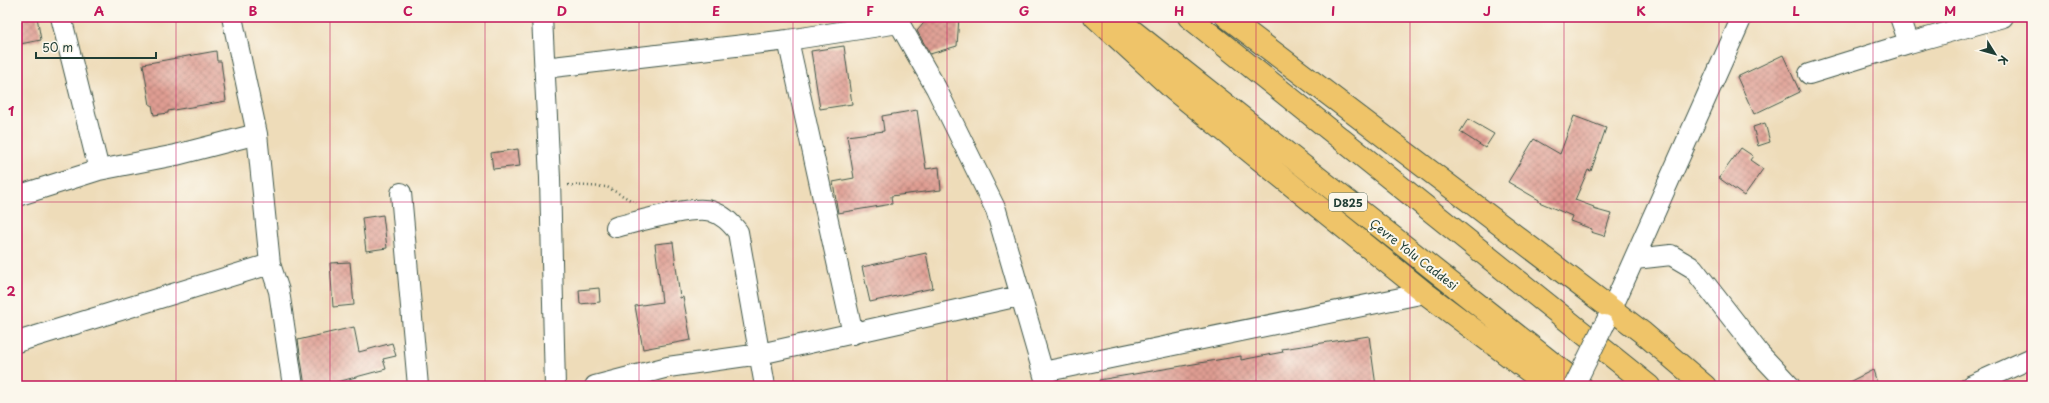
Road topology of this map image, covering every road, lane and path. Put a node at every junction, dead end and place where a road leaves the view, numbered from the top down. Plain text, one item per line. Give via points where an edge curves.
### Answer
1 (61, 17) edge
2 (232, 17) edge
3 (542, 17) edge
4 (1095, 17) edge
5 (1115, 17) edge
6 (1189, 17) edge
7 (1226, 17) edge
8 (1742, 17) edge
9 (1900, 17) edge
10 (2003, 17) edge
11 (900, 20) edge
12 (788, 40) junction
13 (1909, 43) junction
14 (544, 68) junction
15 (1809, 74) dead end
16 (257, 134) junction
17 (99, 170) junction
18 (550, 178) junction
19 (401, 193) dead end
20 (17, 196) edge
21 (656, 218) junction
22 (616, 227) dead end
23 (1635, 259) junction
24 (270, 264) junction
25 (1425, 293) junction
26 (1019, 296) junction
27 (1607, 318) junction
28 (853, 334) junction
29 (17, 342) edge
30 (760, 354) junction
31 (2032, 358) edge
32 (1045, 379) edge
33 (293, 386) edge
34 (418, 386) edge
35 (555, 386) edge
36 (595, 386) edge
37 (765, 386) edge
38 (1549, 386) edge
39 (1574, 386) edge
40 (1581, 386) edge
41 (1649, 386) edge
42 (1705, 386) edge
43 (1790, 386) edge
44 (1970, 386) edge

1 - 17 street
2 - 16 street
3 - 14 street
4 - 25 highway via 1174,90
5 - 40 highway, Çevre Yolu Caddesi / D825
6 - 41 highway
7 - 27 highway
8 - 23 street
9 - 13 street
10 - 13 street
11 - 12 street
11 - 26 street via 996,210
12 - 14 street
12 - 28 street
13 - 15 street
14 - 18 street
16 - 17 street via 176,155
16 - 24 street
17 - 20 street
18 - 21 path via 571,186 608,187 633,200
18 - 35 street
19 - 34 street
21 - 22 street
21 - 30 street via 688,211 710,211 729,220 738,232
23 - 27 street
23 - 43 street via 1671,255 1693,268 1759,353
24 - 29 street
24 - 33 street via 279,291
25 - 32 street
25 - 38 highway
26 - 28 street
26 - 32 street
27 - 39 street, bridge
27 - 42 highway via 1642,333
28 - 30 street
30 - 36 street via 668,367
30 - 37 street
31 - 44 street

